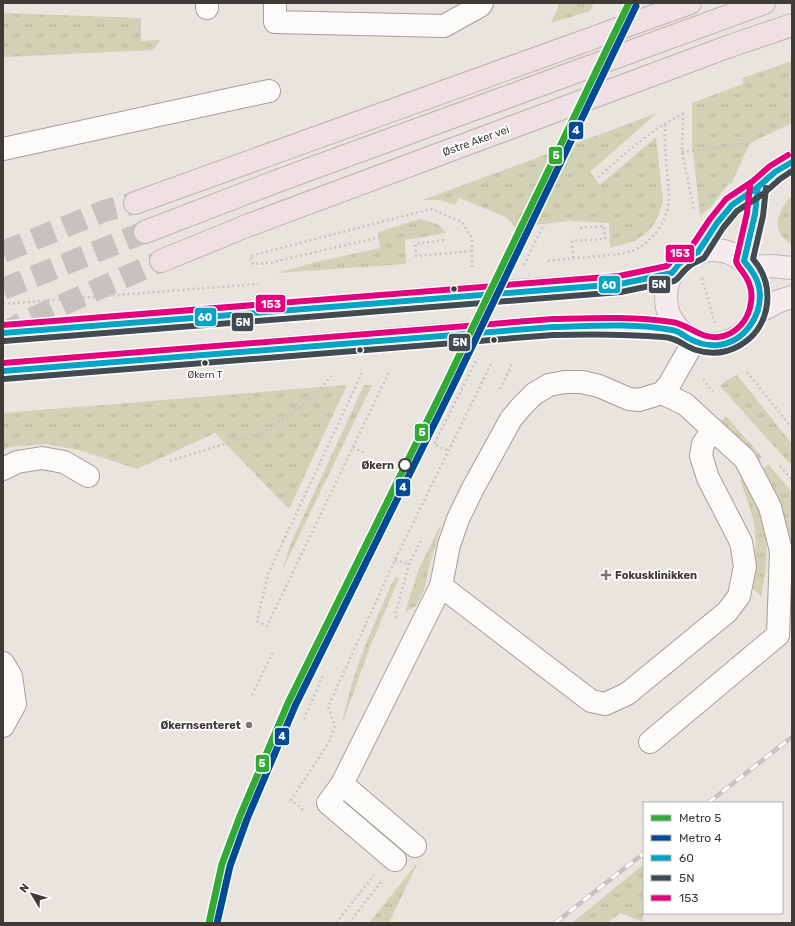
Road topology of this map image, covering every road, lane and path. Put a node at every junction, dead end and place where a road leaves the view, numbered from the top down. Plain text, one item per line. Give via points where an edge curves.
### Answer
1 (275, 3) edge
2 (690, 3) edge
3 (764, 3) edge
4 (481, 4) edge
5 (792, 25) edge
6 (269, 91) dead end
7 (665, 122) junction
8 (750, 143) dead end
9 (3, 149) edge
10 (682, 152) junction
11 (792, 162) edge
12 (598, 177) dead end
13 (758, 187) junction
14 (135, 203) tunnel mouth
15 (694, 210) dead end
16 (577, 228) dead end
17 (145, 232) tunnel mouth
18 (380, 237) dead end
19 (444, 240) dead end
20 (472, 251) junction
21 (573, 258) junction
22 (161, 261) tunnel mouth
23 (548, 261) dead end
24 (699, 262) junction
25 (747, 264) junction
26 (472, 267) dead end
27 (792, 268) edge
28 (672, 273) junction
29 (262, 284) dead end
30 (792, 297) edge
31 (3, 304) edge
32 (758, 312) junction
33 (715, 324) dead end
34 (3, 333) edge
35 (686, 336) junction
36 (490, 364) dead end
37 (390, 370) dead end
38 (3, 371) edge
39 (747, 372) dead end
40 (362, 373) dead end
41 (331, 376) dead end
42 (662, 394) junction
43 (792, 428) edge
44 (713, 430) junction
45 (353, 447) junction
46 (364, 453) dead end
47 (170, 461) dead end
48 (3, 469) edge
49 (88, 476) dead end
50 (395, 560) junction
51 (409, 564) dead end
52 (441, 586) junction
53 (273, 652) dead end
54 (3, 663) edge
55 (323, 675) dead end
56 (252, 695) dead end
57 (328, 707) dead end
58 (304, 720) dead end
59 (3, 726) edge
60 (650, 742) dead end
61 (342, 784) junction
62 (415, 846) dead end
63 (395, 860) joint
64 (349, 923) edge

1 - 4 street via 276,22 444,26
2 - 14 highway
3 - 17 highway
5 - 22 highway, Østre Aker vei via 249,225
6 - 9 street
7 - 10 path via 683,114
7 - 12 path
7 - 21 path via 669,201 663,222 656,233 635,250
8 - 10 path
10 - 15 path
11 - 13 street via 774,172
13 - 24 street via 732,205 717,222
13 - 25 street
16 - 21 path via 604,226 605,239 572,241
18 - 20 path via 269,263 253,264 250,256 431,209 462,222 472,238
19 - 20 path via 415,244 416,256
20 - 26 path
21 - 23 path
24 - 25 main road via 710,250 734,255
24 - 28 main road via 688,257
24 - 33 path
25 - 27 main road
25 - 32 main road via 758,283
28 - 34 main road, bridge via 620,284
28 - 35 main road via 666,289 666,305 672,321
29 - 31 path
30 - 32 main road
32 - 35 main road via 744,334 720,345 706,345
35 - 38 main road, bridge via 638,327 553,327
35 - 42 street via 669,385
36 - 50 path
37 - 45 path
39 - 43 path
40 - 45 path via 268,574 257,621 267,626
41 - 47 path via 308,401 265,431
42 - 44 street via 685,404
42 - 52 street via 634,400 582,382 549,385 534,394 511,419 472,490 449,545
44 - 52 street via 703,444 701,456 708,478 741,542 745,566 739,596 727,612 627,694 605,704 591,701
44 - 60 street via 745,459 770,507 781,551 778,636
45 - 46 path
48 - 49 street via 17,462 42,458 64,462
50 - 51 path
50 - 57 path
52 - 61 street
53 - 56 path
54 - 59 street via 11,676 15,704
55 - 58 path
61 - 62 street
61 - 63 street via 328,803
63 - 64 path

